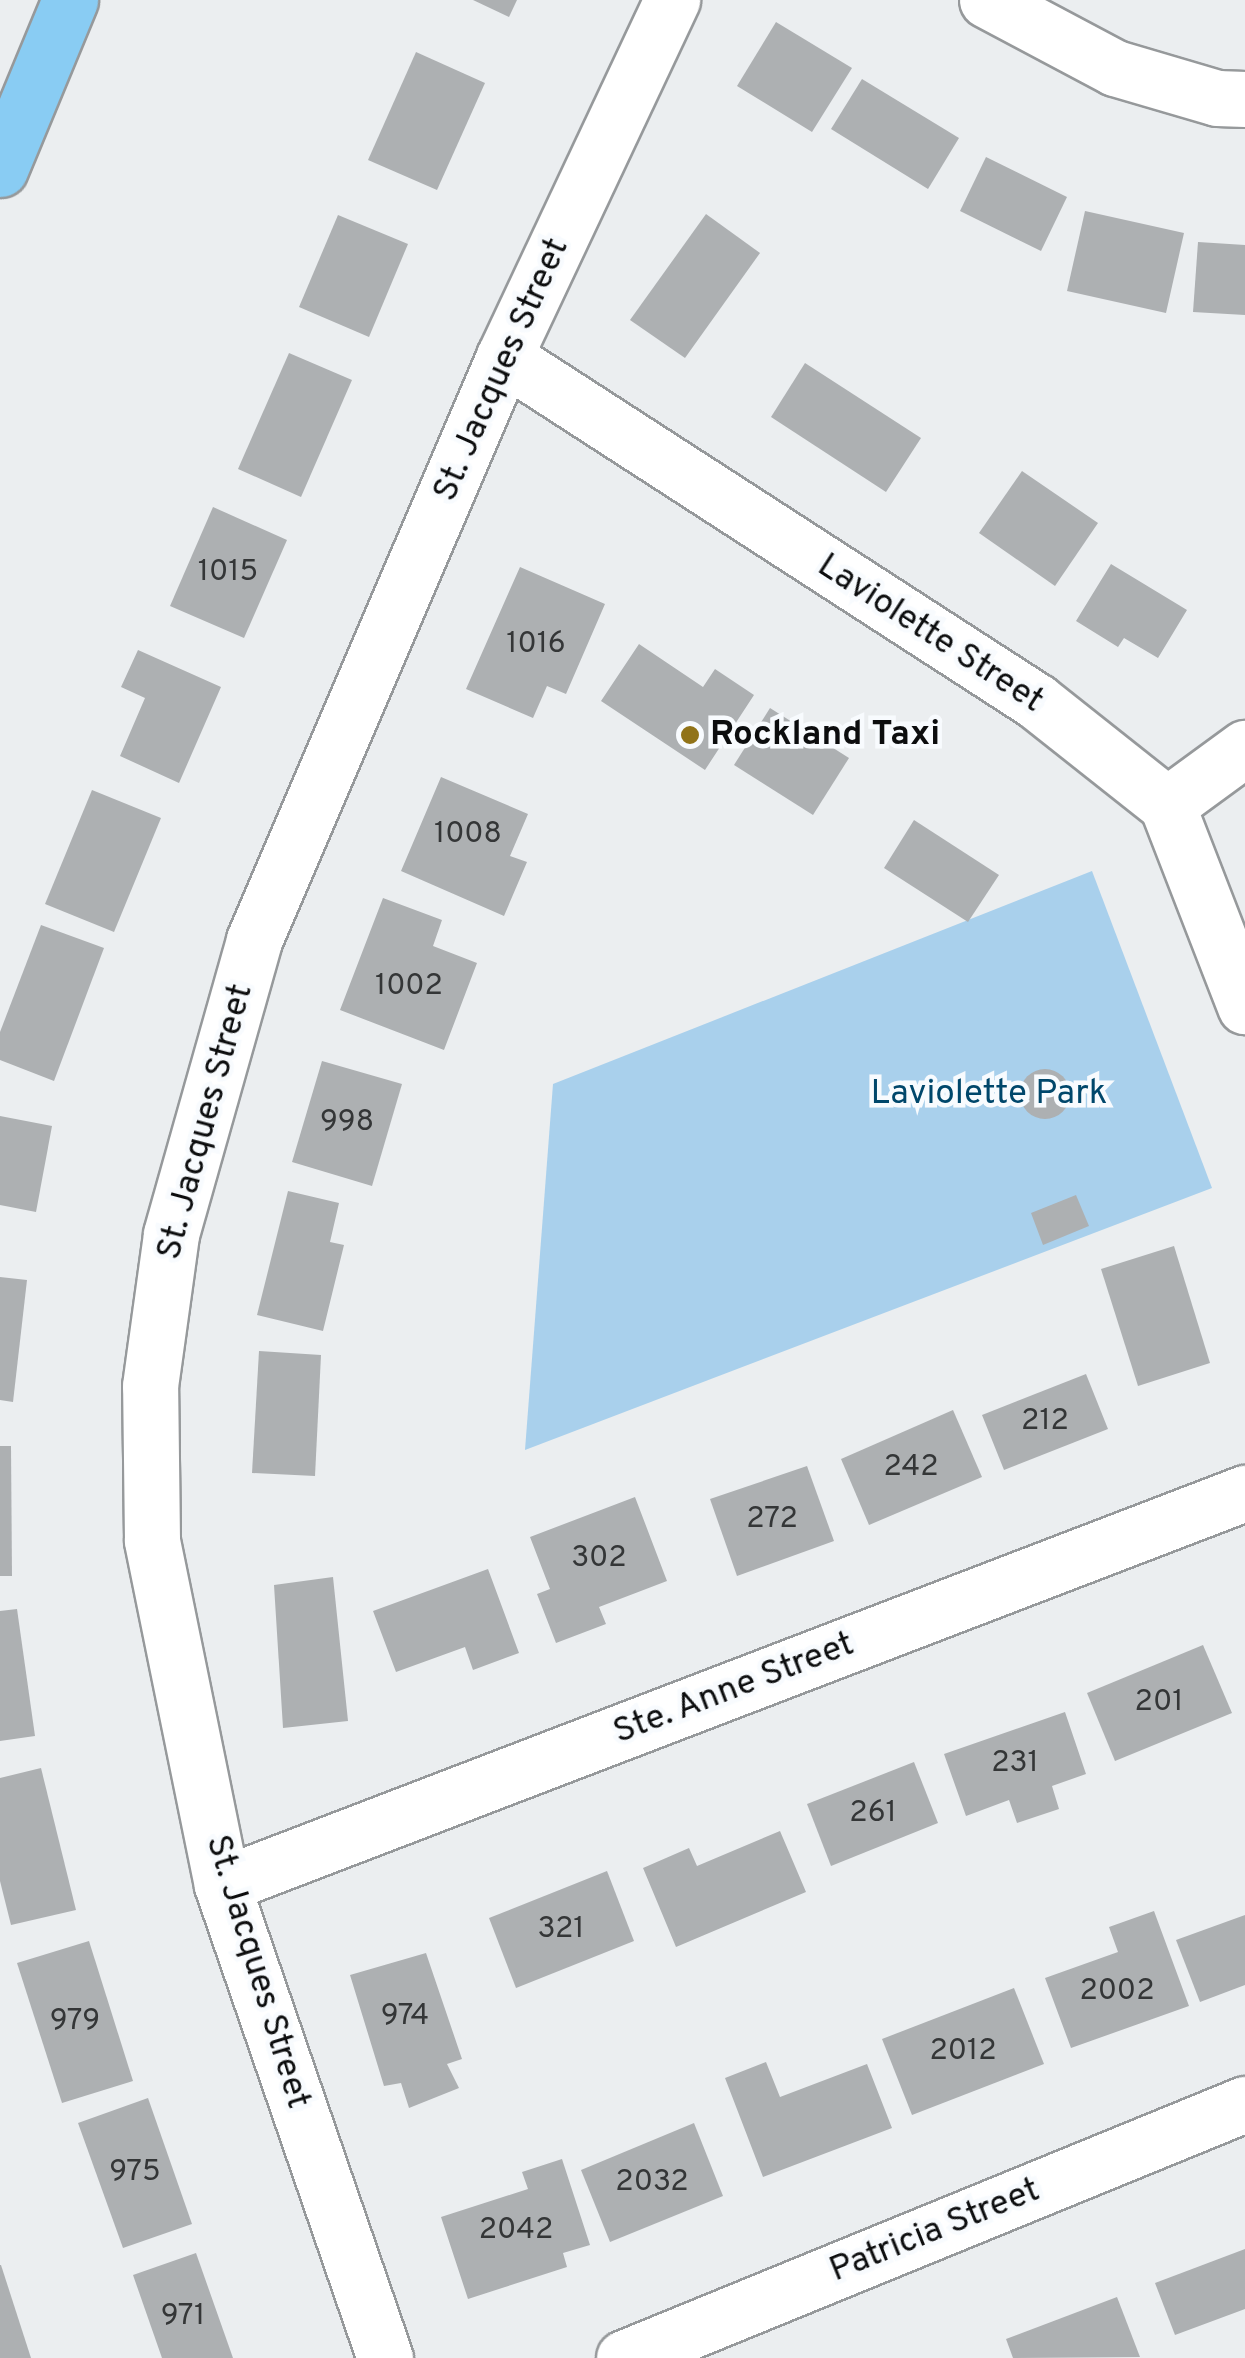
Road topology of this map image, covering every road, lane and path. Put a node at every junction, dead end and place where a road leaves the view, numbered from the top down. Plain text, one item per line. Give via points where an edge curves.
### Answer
1 (70, 0) edge
2 (672, 0) edge
3 (988, 0) edge
4 (1245, 99) edge
5 (0, 169) edge
6 (504, 357) junction
7 (1245, 748) edge
8 (1167, 805) junction
9 (1245, 1006) edge
10 (1245, 1493) edge
11 (222, 1885) junction
12 (1245, 2104) edge
13 (385, 2358) edge
14 (624, 2358) edge

1 - 5 main road
2 - 6 street, St. Jacques Street
3 - 4 street via 1115,68 1217,98
6 - 8 street, Laviolette Street via 1036,701
6 - 11 street, St. Jacques Street via 254,940 171,1234 150,1386 152,1540
7 - 8 street
8 - 9 street
10 - 11 street, Ste. Anne Street
11 - 13 street, St. Jacques Street
12 - 14 street, Patricia Street

